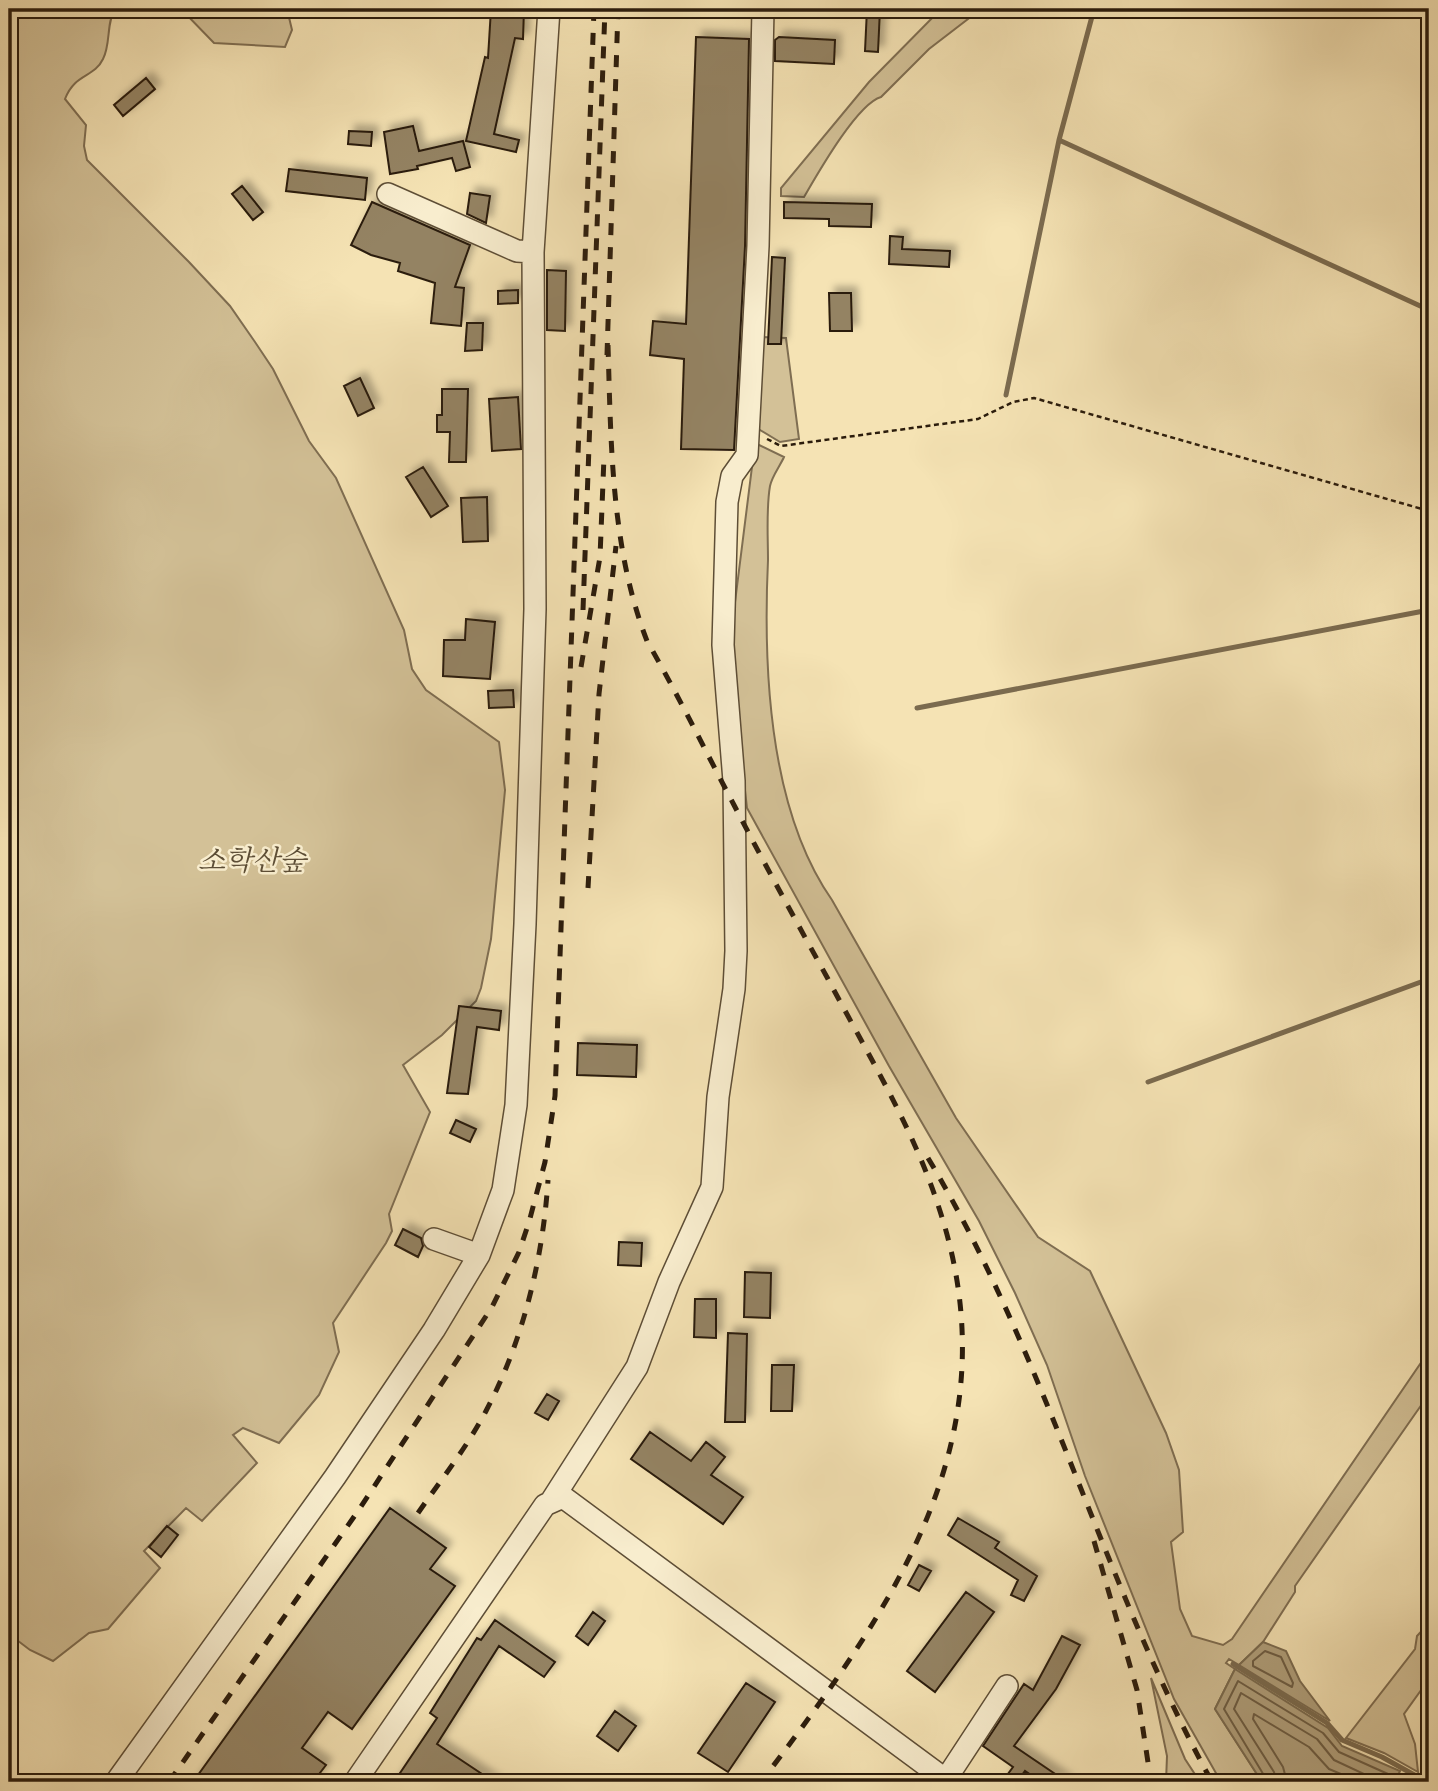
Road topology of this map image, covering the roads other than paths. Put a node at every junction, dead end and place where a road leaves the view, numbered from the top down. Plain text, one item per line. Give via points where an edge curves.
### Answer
1 (549, 9) edge
2 (763, 9) edge
3 (388, 194) dead end
4 (533, 252) junction
5 (434, 1239) dead end
6 (479, 1255) junction
7 (552, 1500) junction
8 (1007, 1686) dead end
9 (945, 1781) edge
10 (116, 1782) edge
11 (355, 1782) edge

1 - 4 street
2 - 7 street via 747,455 732,476 727,502 723,659 733,768 736,951 712,1188 637,1367
3 - 4 street via 517,251
4 - 6 street via 535,608 522,995 509,1160
5 - 6 street
6 - 10 street via 335,1477
7 - 9 street via 563,1497 573,1503
7 - 11 street
8 - 9 street

